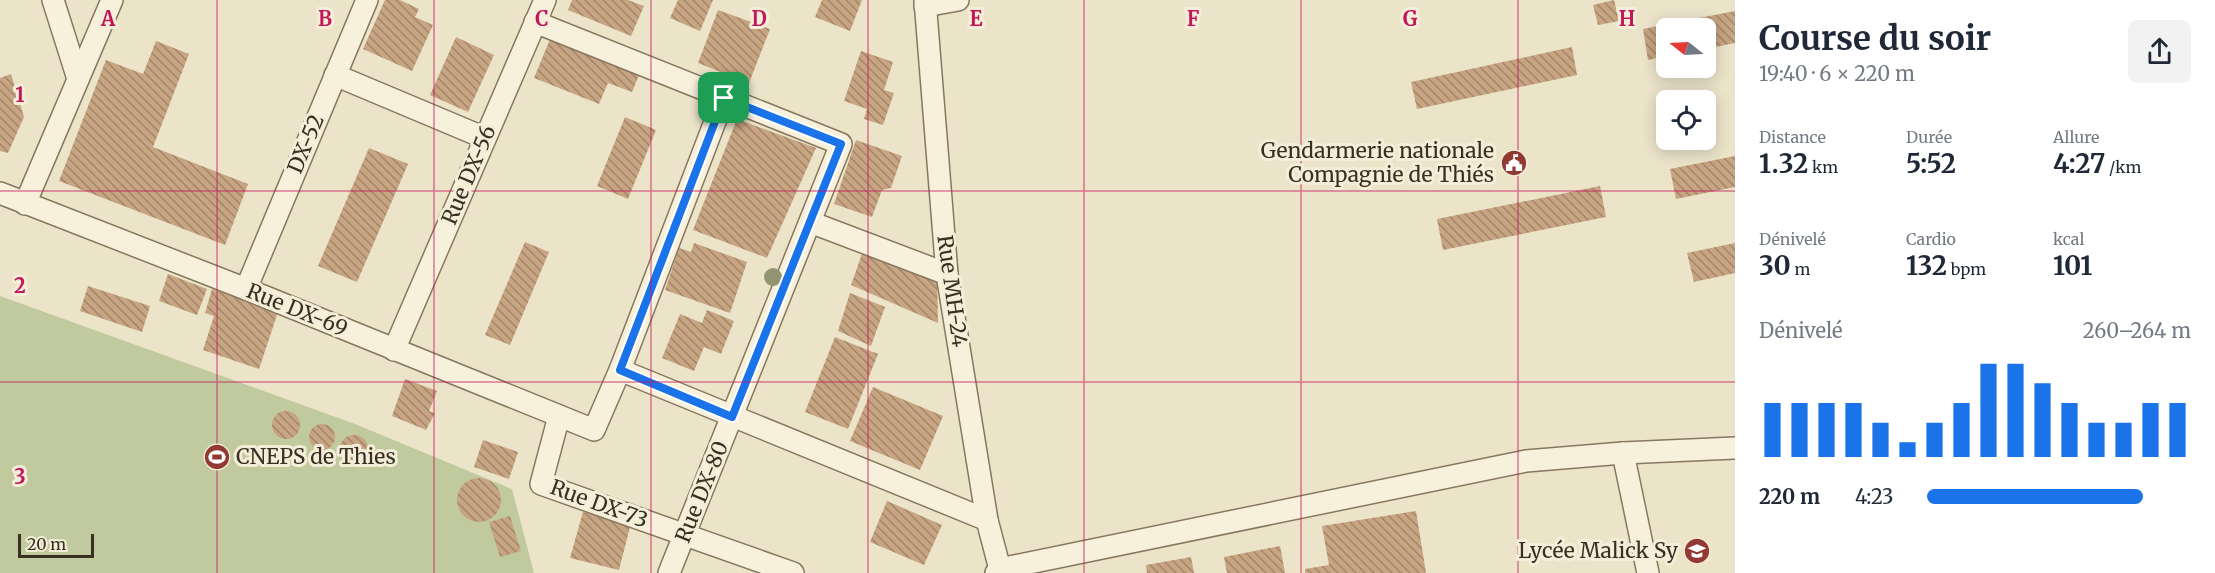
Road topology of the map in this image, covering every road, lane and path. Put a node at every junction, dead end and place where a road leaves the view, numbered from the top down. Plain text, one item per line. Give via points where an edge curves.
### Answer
1 (53, 0) edge
2 (112, 0) edge
3 (367, 0) edge
4 (545, 0) edge
5 (958, 0) edge
6 (925, 3) edge
7 (535, 22) junction
8 (335, 75) junction
9 (78, 79) junction
10 (724, 98) junction
11 (485, 138) junction
12 (0, 194) edge
13 (26, 204) junction
14 (810, 222) junction
15 (947, 274) junction
16 (246, 289) junction
17 (394, 350) junction
18 (620, 370) junction
19 (559, 416) junction
20 (732, 417) junction
21 (1735, 448) edge
22 (1623, 453) junction
23 (987, 520) junction
24 (685, 535) junction
25 (999, 572) edge
26 (669, 573) edge
27 (793, 573) edge
28 (1648, 573) edge

1 - 9 street
2 - 9 street
3 - 8 street, DX-52 / DX-52
4 - 7 street, Rue DX-56
5 - 6 street
6 - 15 street, Rue MH-24
7 - 10 street
7 - 11 street, Rue DX-56
8 - 11 street
8 - 16 street, DX-52 / DX-52
9 - 13 street
10 - 14 street, Rue DX-80 via 841,144
10 - 18 street
11 - 17 street, Rue DX-56
12 - 13 street, Rue DX-69
13 - 16 street, Rue DX-69
14 - 15 street
14 - 20 street, Rue DX-80
15 - 23 street, Rue MH-24
16 - 17 street, Rue DX-69
17 - 19 street, Rue DX-69
18 - 19 street, Rue DX-69 via 594,430
18 - 20 street
19 - 24 street, Rue DX-73 via 541,484
20 - 23 street
20 - 24 street, Rue DX-80
21 - 22 street
22 - 25 street via 1526,461
22 - 28 street
23 - 25 street, Rue MH-24
24 - 26 street, Rue DX-80
24 - 27 street, Rue DX-73

